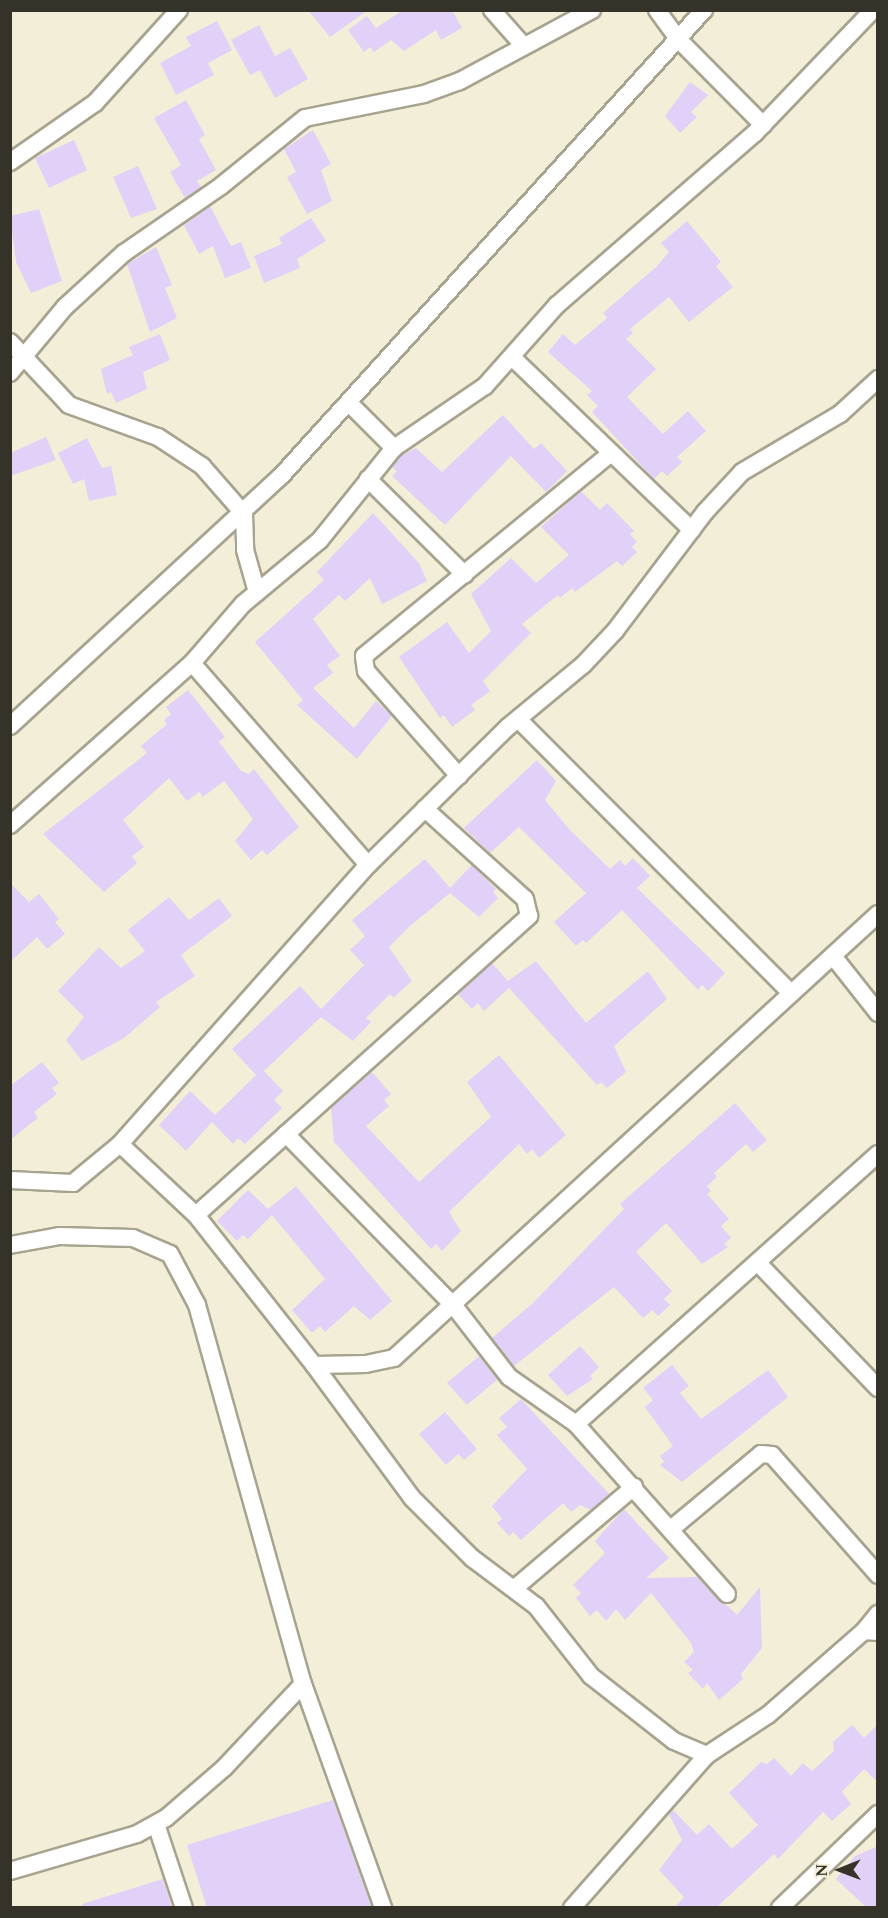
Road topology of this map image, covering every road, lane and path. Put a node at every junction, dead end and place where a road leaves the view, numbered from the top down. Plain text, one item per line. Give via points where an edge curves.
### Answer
1 (179, 10) edge
2 (492, 10) edge
3 (592, 10) edge
4 (657, 10) edge
5 (704, 10) edge
6 (873, 10) edge
7 (678, 39) junction
8 (523, 45) junction
9 (763, 125) junction
10 (10, 162) edge
11 (10, 342) edge
12 (21, 358) junction
13 (513, 358) junction
14 (10, 373) edge
15 (878, 379) edge
16 (349, 403) junction
17 (394, 448) junction
18 (611, 453) junction
19 (368, 479) junction
20 (244, 514) junction
21 (692, 530) junction
22 (465, 575) junction
23 (257, 592) junction
24 (192, 663) junction
25 (518, 719) junction
26 (10, 726) edge
27 (459, 776) junction
28 (425, 809) junction
29 (10, 825) edge
30 (368, 865) junction
31 (878, 914) edge
32 (833, 956) junction
33 (791, 993) junction
34 (878, 1013) edge
35 (286, 1134) junction
36 (120, 1144) junction
37 (878, 1154) edge
38 (10, 1179) edge
39 (196, 1215) junction
40 (10, 1245) edge
41 (759, 1264) junction
42 (454, 1306) junction
43 (314, 1365) junction
44 (878, 1388) edge
45 (576, 1424) junction
46 (634, 1487) junction
47 (671, 1529) junction
48 (878, 1575) edge
49 (516, 1587) junction
50 (727, 1594) dead end
51 (878, 1614) edge
52 (871, 1631) edge
53 (303, 1684) junction
54 (707, 1755) junction
55 (878, 1814) edge
56 (156, 1824) junction
57 (10, 1871) edge
58 (184, 1908) edge
59 (383, 1908) edge
60 (572, 1908) edge
61 (780, 1908) edge

1 - 10 street via 95,103
2 - 8 street
3 - 8 street
4 - 7 street
5 - 7 street
6 - 9 street
7 - 9 street
7 - 16 street
8 - 12 street via 460,81 424,94 305,118 221,186 124,252 65,307
9 - 13 street via 557,305
11 - 12 street
12 - 14 street
12 - 20 street via 69,405 182,448
13 - 17 street via 485,386
13 - 18 street
15 - 21 street via 840,414 742,472
16 - 17 street
16 - 20 street
17 - 19 street
18 - 21 street
18 - 22 street
19 - 22 street
19 - 23 street via 320,540
20 - 23 street via 245,550
20 - 26 street
21 - 25 street via 615,631 583,665
22 - 27 street via 362,661
23 - 24 street
24 - 29 street
24 - 30 street
25 - 27 street
25 - 33 street
27 - 28 street
28 - 30 street
28 - 35 street via 525,898 529,916
30 - 36 street
31 - 32 street
32 - 33 street
32 - 34 street
33 - 42 street
35 - 39 street
35 - 42 street
36 - 38 street via 74,1183
36 - 39 street
37 - 41 street
39 - 43 street
40 - 53 street via 60,1236 134,1238 170,1254 197,1305
41 - 44 street
41 - 45 street
42 - 43 street via 394,1358 366,1364
42 - 45 street via 509,1377
43 - 49 street via 412,1498 472,1558
45 - 46 street
46 - 47 street
46 - 49 street
47 - 48 street via 760,1454 772,1455
47 - 50 street
49 - 54 street via 591,1676 674,1741
51 - 52 street
52 - 54 street via 768,1715
53 - 56 street via 224,1768
53 - 59 street
54 - 60 street
55 - 61 street
56 - 57 street
56 - 58 street

